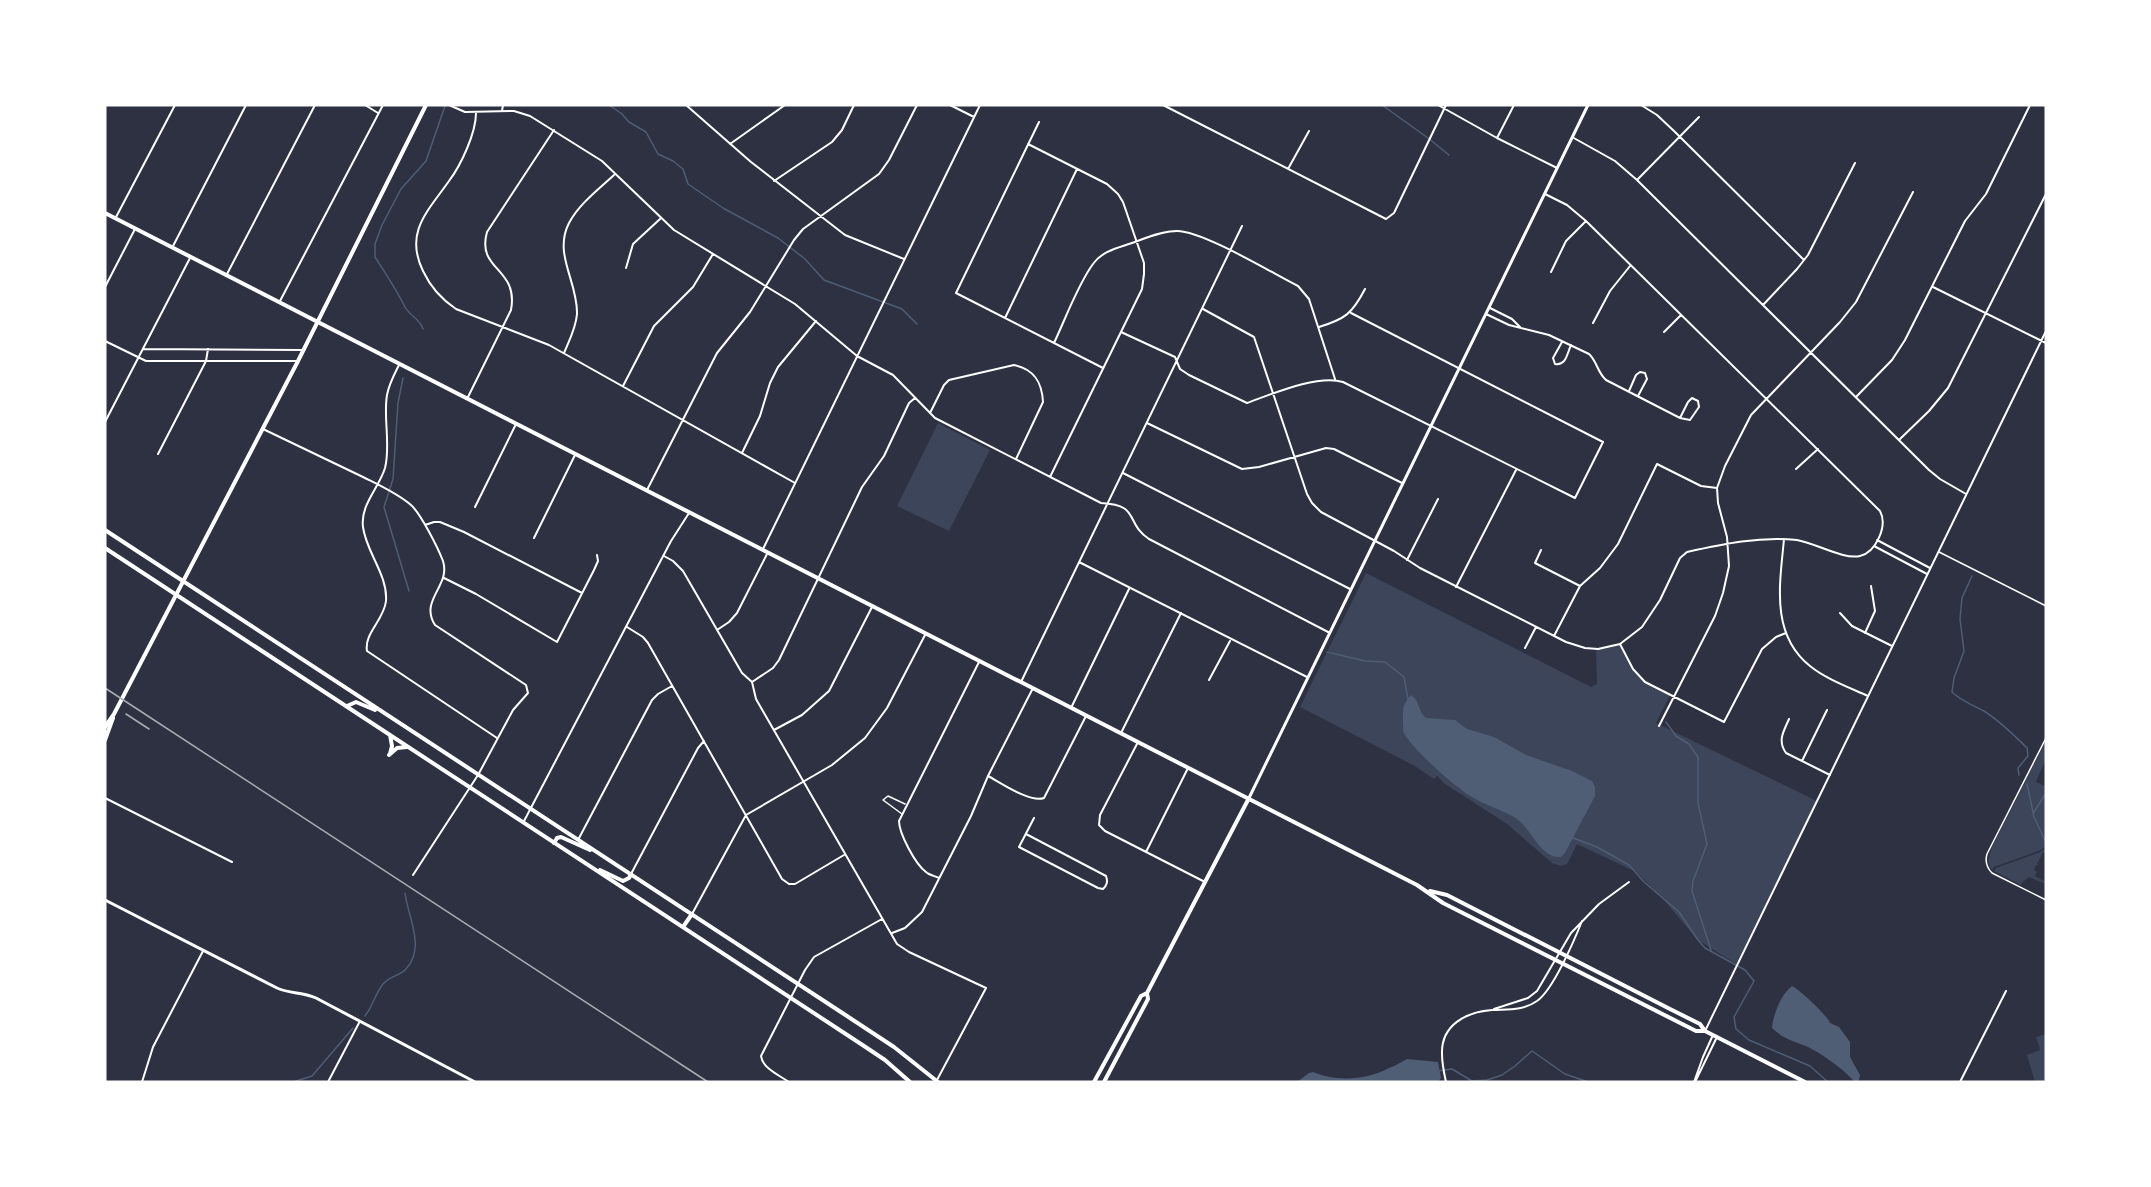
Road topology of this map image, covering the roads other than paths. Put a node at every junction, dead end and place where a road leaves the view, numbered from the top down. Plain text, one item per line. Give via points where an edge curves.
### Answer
1 (175, 105) edge
2 (246, 105) edge
3 (315, 105) edge
4 (365, 105) edge
5 (383, 105) edge
6 (426, 105) edge
7 (449, 105) edge
8 (502, 105) edge
9 (687, 105) edge
10 (785, 105) edge
11 (854, 105) edge
12 (917, 105) edge
13 (950, 105) edge
14 (980, 105) edge
15 (1163, 105) edge
16 (1438, 105) edge
17 (1514, 105) edge
18 (1588, 105) edge
19 (1641, 105) edge
20 (2030, 105) edge
21 (1445, 107) edge
22 (502, 111) junction
23 (379, 113) junction
24 (476, 113) junction
25 (974, 117) junction
26 (1700, 117) dead end
27 (1038, 122) dead end
28 (554, 130) junction
29 (1309, 130) dead end
30 (1572, 137) junction
31 (1680, 137) junction
32 (1497, 138) junction
33 (730, 144) junction
34 (1028, 144) junction
35 (1855, 163) dead end
36 (1557, 168) junction
37 (1077, 169) junction
38 (1288, 169) junction
39 (615, 174) junction
40 (1637, 180) junction
41 (774, 181) junction
42 (1913, 192) dead end
43 (1544, 194) junction
44 (2046, 194) edge
45 (105, 213) edge
46 (821, 217) junction
47 (115, 219) junction
48 (660, 219) junction
49 (1586, 221) junction
50 (1242, 226) dead end
51 (135, 229) junction
52 (1136, 242) junction
53 (172, 248) junction
54 (1230, 251) junction
55 (713, 254) junction
56 (190, 258) junction
57 (904, 260) junction
58 (1804, 260) junction
59 (1631, 266) junction
60 (626, 268) dead end
61 (1551, 272) dead end
62 (226, 276) junction
63 (766, 286) junction
64 (105, 287) edge
65 (1933, 287) junction
66 (1365, 289) dead end
67 (279, 304) junction
68 (1763, 305) junction
69 (1489, 308) junction
70 (1203, 309) junction
71 (1350, 313) junction
72 (1987, 313) junction
73 (1486, 314) junction
74 (1681, 315) junction
75 (1005, 318) junction
76 (1510, 318) junction
77 (816, 321) junction
78 (317, 323) junction
79 (1593, 323) dead end
80 (1507, 324) junction
81 (1318, 327) junction
82 (1520, 327) junction
83 (502, 328) junction
84 (2046, 331) edge
85 (1121, 332) junction
86 (1664, 332) dead end
87 (105, 341) edge
88 (1562, 341) junction
89 (2041, 341) junction
90 (1054, 343) junction
91 (2046, 344) edge
92 (1571, 345) junction
93 (142, 349) junction
94 (208, 349) junction
95 (303, 350) junction
96 (1811, 352) junction
97 (564, 353) junction
98 (857, 356) junction
99 (138, 358) junction
100 (206, 361) junction
101 (298, 361) junction
102 (1177, 362) junction
103 (399, 365) junction
104 (1103, 368) junction
105 (1459, 369) junction
106 (1335, 379) junction
107 (623, 386) junction
108 (1629, 392) junction
109 (1272, 394) junction
110 (1638, 396) junction
111 (1856, 397) junction
112 (915, 398) junction
113 (1765, 398) junction
114 (467, 399) junction
115 (930, 413) junction
116 (1680, 418) junction
117 (683, 420) junction
118 (105, 422) edge
119 (1147, 423) junction
120 (516, 424) junction
121 (1431, 427) junction
122 (263, 429) junction
123 (1900, 439) junction
124 (1818, 449) junction
125 (742, 453) junction
126 (158, 454) dead end
127 (576, 454) junction
128 (1294, 456) junction
129 (1016, 459) junction
130 (1796, 469) dead end
131 (1516, 470) junction
132 (1123, 473) junction
133 (1050, 477) junction
134 (795, 483) junction
135 (377, 484) junction
136 (1404, 484) junction
137 (1718, 488) junction
138 (647, 490) junction
139 (1966, 494) junction
140 (1438, 499) dead end
141 (1108, 504) junction
142 (475, 507) dead end
143 (689, 512) junction
144 (425, 525) junction
145 (105, 530) edge
146 (534, 538) dead end
147 (1784, 539) junction
148 (1877, 540) junction
149 (1376, 541) junction
150 (1728, 544) junction
151 (1874, 546) junction
152 (105, 548) edge
153 (763, 549) junction
154 (1541, 550) dead end
155 (1938, 551) junction
156 (768, 552) junction
157 (597, 555) dead end
158 (664, 556) junction
159 (1407, 560) junction
160 (1079, 562) junction
161 (1930, 568) junction
162 (1927, 574) junction
163 (819, 577) junction
164 (444, 578) junction
165 (182, 582) junction
166 (1456, 586) junction
167 (1580, 586) junction
168 (1871, 586) dead end
169 (1129, 588) junction
170 (1351, 590) junction
171 (582, 594) junction
172 (176, 595) junction
173 (873, 605) junction
174 (2046, 606) edge
175 (1181, 613) junction
176 (1840, 613) dead end
177 (627, 627) junction
178 (1536, 627) junction
179 (717, 630) junction
180 (926, 633) junction
181 (1330, 633) junction
182 (1786, 633) junction
183 (1865, 633) junction
184 (1554, 636) junction
185 (1231, 640) junction
186 (1620, 644) junction
187 (1893, 646) junction
188 (1525, 648) dead end
189 (980, 660) junction
190 (1308, 678) junction
191 (1209, 681) dead end
192 (752, 682) junction
193 (1021, 682) junction
194 (672, 686) junction
195 (1033, 688) junction
196 (1868, 696) junction
197 (1673, 697) junction
198 (347, 706) junction
199 (1071, 708) junction
200 (1827, 710) dead end
201 (381, 712) junction
202 (114, 714) junction
203 (1086, 716) junction
204 (1789, 719) dead end
205 (1659, 726) dead end
206 (105, 727) edge
207 (774, 730) junction
208 (1121, 733) junction
209 (390, 735) junction
210 (2046, 738) edge
211 (498, 739) junction
212 (105, 740) edge
213 (705, 741) junction
214 (1138, 742) junction
215 (408, 747) junction
216 (1802, 761) junction
217 (1188, 768) junction
218 (1830, 775) junction
219 (478, 776) junction
220 (988, 776) junction
221 (803, 781) junction
222 (470, 787) junction
223 (105, 798) edge
224 (1248, 798) junction
225 (906, 805) junction
226 (531, 809) junction
227 (902, 814) junction
228 (747, 815) junction
229 (1034, 818) dead end
230 (523, 823) junction
231 (1026, 834) junction
232 (578, 840) junction
233 (554, 843) junction
234 (1146, 852) junction
235 (598, 853) junction
236 (845, 854) junction
237 (232, 862) dead end
238 (594, 868) junction
239 (631, 874) junction
240 (413, 875) dead end
241 (939, 878) junction
242 (1205, 882) junction
243 (1629, 882) dead end
244 (1426, 890) junction
245 (105, 900) edge
246 (2046, 900) edge
247 (692, 915) junction
248 (883, 918) junction
249 (1582, 921) junction
250 (683, 927) junction
251 (892, 933) junction
252 (203, 951) junction
253 (1559, 952) junction
254 (1566, 956) junction
255 (1555, 960) junction
256 (1562, 963) junction
257 (798, 984) junction
258 (1542, 984) junction
259 (1549, 987) junction
260 (2006, 991) dead end
261 (1147, 993) junction
262 (790, 997) junction
263 (1490, 1011) junction
264 (360, 1021) junction
265 (1705, 1031) junction
266 (1715, 1036) junction
267 (142, 1082) edge
268 (328, 1082) edge
269 (476, 1082) edge
270 (789, 1082) edge
271 (910, 1082) edge
272 (937, 1082) edge
273 (1094, 1082) edge
274 (1104, 1082) edge
275 (1446, 1082) edge
276 (1695, 1082) edge
277 (1805, 1082) edge
278 (1960, 1082) edge

1 - 47 street
2 - 53 street
3 - 62 street
4 - 23 street
5 - 23 street
6 - 78 main road
7 - 24 street
8 - 22 street
9 - 33 street
10 - 33 street
11 - 41 street via 832,142
12 - 46 street via 883,169
13 - 25 street
14 - 25 street
15 - 38 street
16 - 21 street
17 - 32 street
18 - 30 street
19 - 31 street
20 - 65 street via 1986,194 1965,221
21 - 32 street
21 - 38 street via 1389,219
22 - 24 street
22 - 28 street via 525,113
23 - 67 street
24 - 83 street via 476,123 456,170 421,219 416,251 428,281 443,300 466,315
25 - 57 street
26 - 31 street
27 - 34 street
28 - 39 street
28 - 83 street via 487,232 487,254 512,291 511,310
29 - 38 street
30 - 36 street
30 - 40 street via 1614,161
31 - 40 street
31 - 58 street
32 - 36 street
33 - 41 street
34 - 37 street
34 - 75 street via 956,293
35 - 58 street
36 - 43 street
37 - 52 street via 1118,194
37 - 75 street
39 - 48 street
39 - 97 street via 579,208 566,232 564,257 577,314
40 - 68 street
41 - 46 street
42 - 96 street via 1856,302
43 - 49 street via 1567,205
43 - 69 street
44 - 72 street
45 - 47 main road
46 - 57 street via 852,239
46 - 63 street via 794,240
47 - 51 main road
48 - 55 street
48 - 60 street via 633,244
49 - 59 street
49 - 61 street via 1566,241
50 - 54 street
51 - 53 main road
51 - 64 street
52 - 54 street via 1165,232 1185,231
52 - 85 street via 1144,263 1144,282
52 - 90 street via 1109,250 1093,263
53 - 56 main road
54 - 70 street
54 - 81 street via 1298,286 1309,299
55 - 63 street
55 - 107 street via 693,287 654,326
56 - 62 main road
56 - 93 street
57 - 98 street
58 - 68 street
59 - 74 street
59 - 79 street via 1610,291
62 - 67 main road
63 - 77 street
63 - 117 street via 717,352
65 - 72 street
65 - 111 street via 1898,352
66 - 71 street
67 - 78 main road
68 - 96 street
69 - 73 street
69 - 76 street
70 - 102 street
70 - 109 street via 1254,337
71 - 81 street
71 - 105 street
72 - 89 street
72 - 123 street via 1948,388
73 - 80 street
73 - 105 street
74 - 86 street
74 - 113 street
75 - 90 street
76 - 80 street
76 - 82 street
77 - 98 street
77 - 125 street via 778,367
78 - 95 main road
78 - 103 main road
80 - 82 street
81 - 106 street
82 - 88 street
83 - 97 street
83 - 114 street
84 - 89 street
85 - 102 street via 1175,357
85 - 104 street
87 - 99 street
88 - 92 street
88 - 92 street via 1552,358 1555,364 1564,362
89 - 91 street
89 - 139 street
90 - 104 street
92 - 108 street via 1594,358 1606,380
93 - 94 street
93 - 99 street
94 - 95 street
94 - 100 street
95 - 101 main road
96 - 111 street
96 - 113 street
97 - 107 street
98 - 112 street via 893,375
98 - 134 street
99 - 100 street
99 - 118 street
100 - 101 street
100 - 126 street
101 - 122 main road
102 - 109 street via 1189,375 1238,400 1247,403
102 - 119 street
103 - 114 main road
103 - 135 street via 387,396 385,467
104 - 133 street
105 - 121 street
105 - 131 street via 1603,442 1575,498
106 - 109 street
106 - 121 street
107 - 117 street
108 - 110 street
108 - 110 street via 1636,375 1644,372 1647,379
109 - 128 street
110 - 116 street
111 - 123 street
112 - 115 street
112 - 163 street via 884,456 862,487
113 - 124 street
113 - 137 street via 1748,420
114 - 120 main road
115 - 129 street
115 - 129 street via 949,380 1024,367 1038,379 1043,402
116 - 116 street via 1689,400 1698,400 1699,407 1690,420
117 - 125 street
117 - 138 street
119 - 128 street via 1242,468
119 - 132 street
120 - 127 main road
120 - 142 street
121 - 131 street
121 - 136 street
122 - 135 street
122 - 165 main road
123 - 139 street via 1940,479
124 - 130 street
124 - 148 street via 1880,511 1883,524
125 - 134 street
127 - 138 main road
127 - 146 street
128 - 136 street via 1334,449
128 - 149 street via 1312,503 1321,512
129 - 133 street
131 - 166 street
132 - 141 street
132 - 170 street
133 - 141 street
134 - 153 street
135 - 144 street via 413,506
135 - 211 street via 364,511 363,528 386,601 368,638 367,651
136 - 149 street
137 - 150 street
137 - 167 street via 1701,486 1657,464 1618,544
138 - 143 main road
139 - 155 street
140 - 159 street
141 - 160 street
141 - 181 street via 1126,508 1139,532 1149,539
143 - 153 main road
143 - 158 street
144 - 164 street via 443,563
144 - 171 street via 440,522 464,532
145 - 165 main road
147 - 150 street
147 - 151 street via 1853,557
147 - 182 street via 1779,600
148 - 151 street
148 - 161 street
149 - 159 street
149 - 170 street
150 - 186 street via 1687,552 1650,617
150 - 197 street via 1729,566 1723,593
151 - 162 street
152 - 172 main road
153 - 156 main road
154 - 167 street via 1535,563
155 - 161 street
155 - 174 lane
156 - 163 main road
156 - 179 street via 737,613
157 - 171 street via 598,561
158 - 177 street
158 - 179 street via 683,571
159 - 166 street
160 - 169 street
160 - 193 street
161 - 162 street
162 - 187 street
163 - 173 main road
163 - 192 street via 779,660
164 - 171 street via 557,642
164 - 211 street via 430,607 435,626 529,689
165 - 172 main road
165 - 201 main road
166 - 178 street
167 - 184 street
168 - 183 street via 1875,611
169 - 175 street
169 - 199 street
170 - 181 street
172 - 198 main road
172 - 202 main road
173 - 180 main road
173 - 207 street via 829,691 802,715
175 - 185 street
175 - 208 street
176 - 183 street via 1849,625
177 - 194 street via 648,643
177 - 226 street
178 - 184 street
178 - 188 street
179 - 192 street via 742,673
180 - 189 main road
180 - 221 street via 878,723 832,765
181 - 190 street
182 - 196 street via 1809,665
182 - 197 street via 1762,649 1724,722
183 - 187 street
184 - 186 street via 1585,648
185 - 190 street
185 - 191 street
186 - 197 street via 1641,678
187 - 196 street
189 - 193 main road
189 - 225 street
190 - 224 street
192 - 207 street via 756,699
193 - 195 main road
194 - 213 street
194 - 232 street via 658,694 649,706
195 - 199 main road
195 - 220 street
196 - 218 street
197 - 205 street
198 - 201 main road via 356,702
198 - 209 main road
199 - 203 main road
200 - 216 street
201 - 219 main road
202 - 206 main road
202 - 212 main road
203 - 208 main road
203 - 220 street via 1041,800
204 - 216 street via 1781,736 1782,748
207 - 221 street
208 - 214 main road
209 - 215 main road
209 - 215 main road via 389,754
210 - 246 lane via 1986,862 1992,873
211 - 219 street
213 - 228 street
213 - 239 street
214 - 217 main road
214 - 234 street via 1099,822 1105,831
215 - 222 main road
216 - 218 street
217 - 224 main road
217 - 234 street
218 - 265 street
219 - 222 street
219 - 226 main road
220 - 241 street
221 - 228 street
221 - 236 street
222 - 230 main road
222 - 240 street
223 - 237 street
224 - 242 main road
224 - 244 main road
225 - 227 street
225 - 227 lane via 888,795 884,798 884,803
226 - 230 street
226 - 232 main road
227 - 241 street via 899,828 915,860
228 - 236 street via 782,879 789,884
228 - 247 street
229 - 231 street
230 - 233 main road
231 - 231 street via 1019,847 1098,888 1106,886 1106,876
232 - 235 main road
233 - 235 main road via 561,837
233 - 238 main road
234 - 242 street
235 - 239 main road
236 - 248 street
238 - 239 main road via 623,880
238 - 250 main road
239 - 247 main road
241 - 251 street via 922,912 905,928
242 - 261 main road
243 - 249 street
244 - 253 main road via 1447,895
244 - 255 main road via 1443,903
245 - 252 street
247 - 250 main road
247 - 257 main road
248 - 251 street
248 - 257 street via 814,957
249 - 253 street
249 - 254 street
250 - 262 main road
251 - 272 street via 902,948 986,988
252 - 264 street via 281,990 310,994
252 - 267 street via 153,1047
253 - 254 main road
253 - 255 street
254 - 256 street
254 - 265 main road via 1700,1024
255 - 256 main road
255 - 258 street
256 - 259 street
256 - 265 main road via 1696,1031
257 - 262 street
257 - 272 main road via 894,1047
258 - 259 street
258 - 263 street via 1528,998
259 - 263 street via 1528,1006
260 - 278 street
261 - 273 main road via 1141,996
261 - 274 main road via 1148,999
262 - 270 street via 761,1056 766,1067
262 - 271 main road via 869,1049
263 - 275 street via 1468,1015 1455,1023 1444,1038
264 - 268 street
264 - 269 street
265 - 266 main road
266 - 276 street
266 - 277 main road

